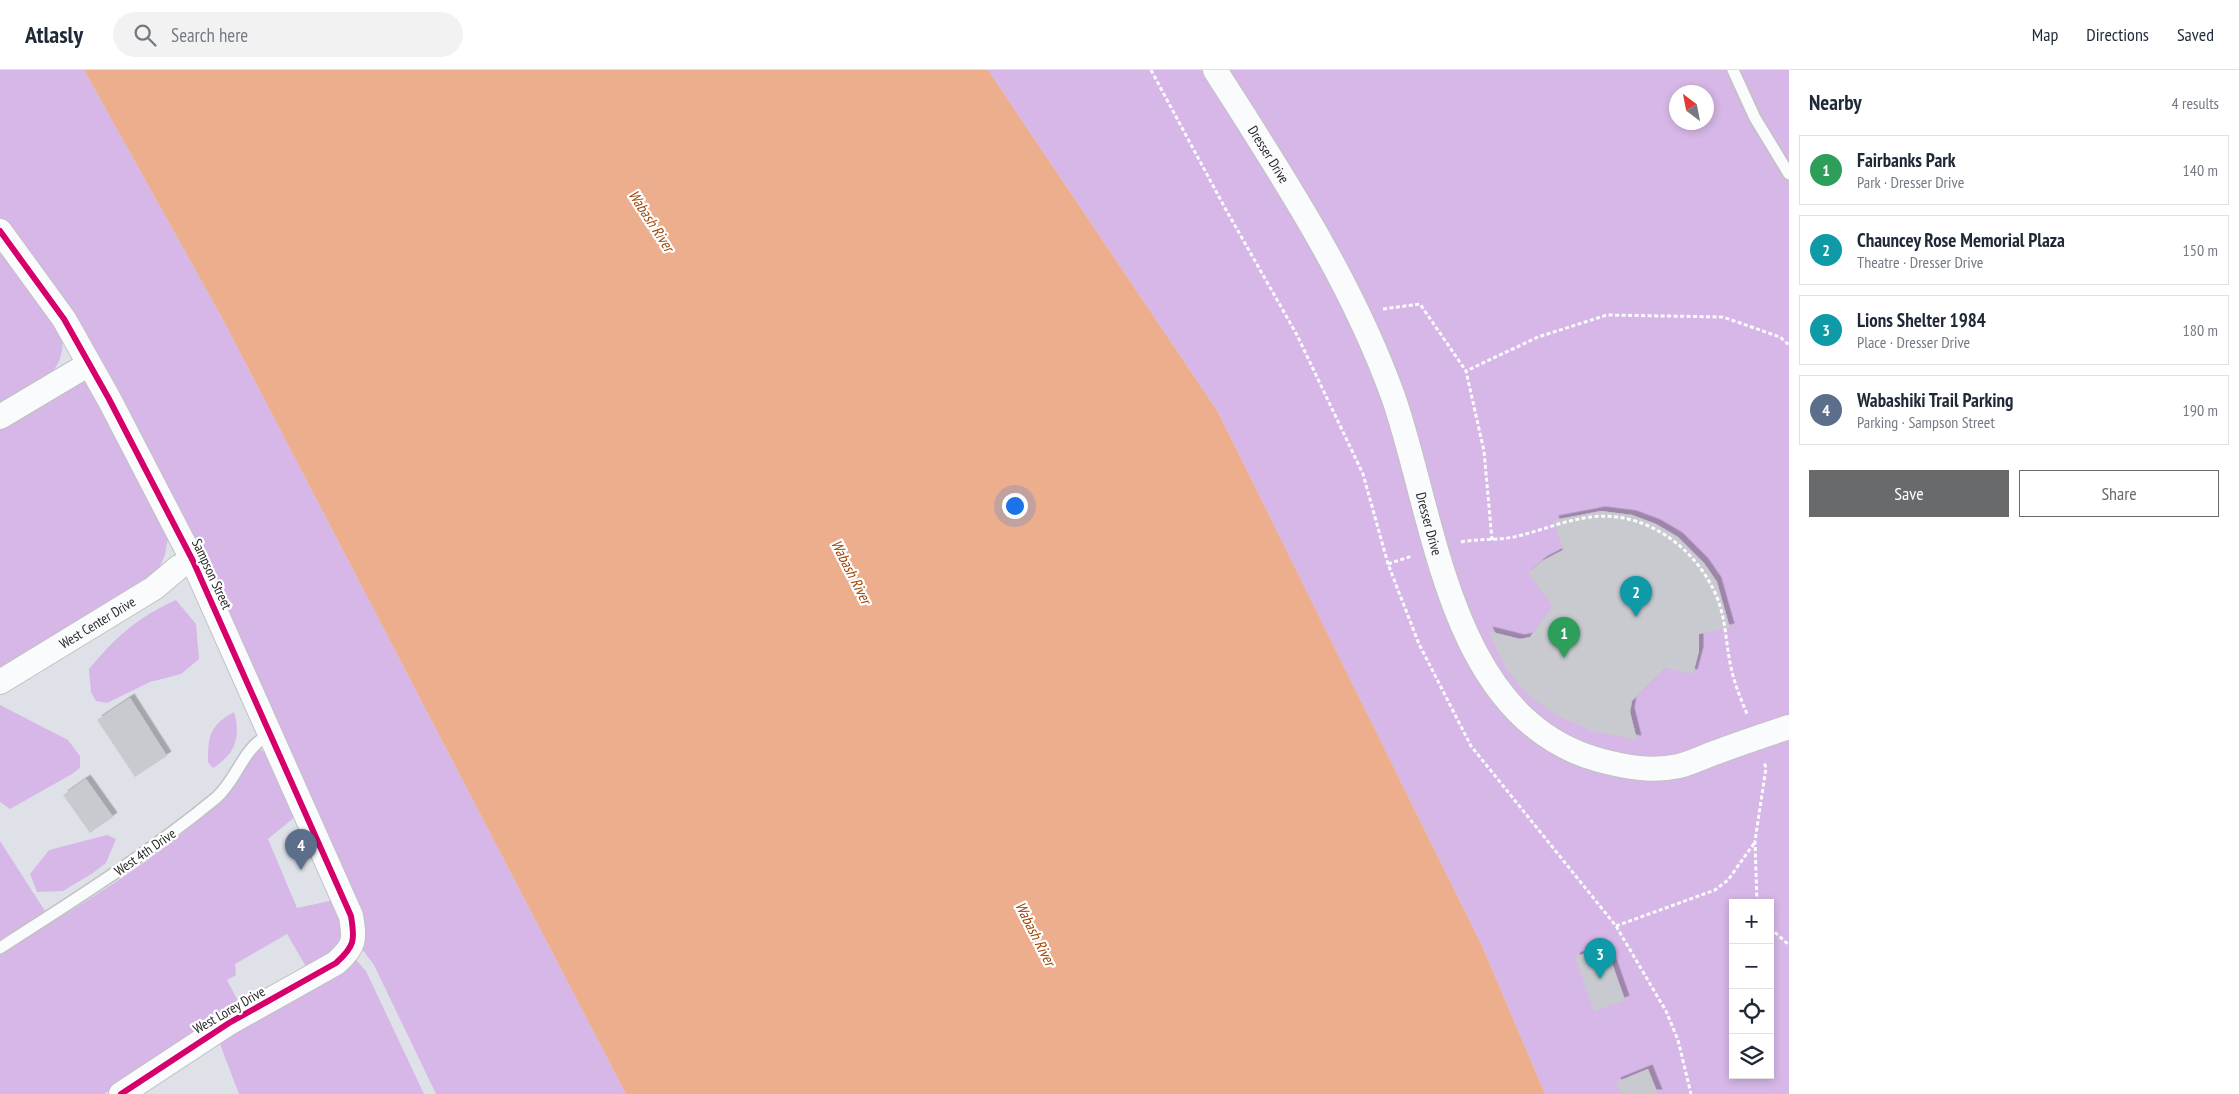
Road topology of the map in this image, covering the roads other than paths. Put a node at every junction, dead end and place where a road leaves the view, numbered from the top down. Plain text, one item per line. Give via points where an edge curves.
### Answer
1 (1215, 70) edge
2 (1733, 70) edge
3 (1789, 174) edge
4 (0, 231) edge
5 (89, 364) junction
6 (0, 417) edge
7 (193, 561) junction
8 (0, 682) edge
9 (1789, 727) edge
10 (269, 735) junction
11 (0, 948) edge
12 (350, 950) joint
13 (121, 1094) edge

1 - 9 street, Dresser Drive via 1297,199 1358,312 1394,399 1436,548 1464,631 1492,680 1529,723 1573,753 1631,769 1678,766
2 - 3 lane via 1755,118
4 - 5 street, Sampson Street via 64,319
5 - 6 street
5 - 7 street, Sampson Street
7 - 8 street, West Center Drive
7 - 10 street, Sampson Street
10 - 11 lane, West 4th Drive via 250,748 221,793 171,834
10 - 12 street, Sampson Street via 351,916 354,941
12 - 13 street, West Lorey Drive via 329,967 229,1022

